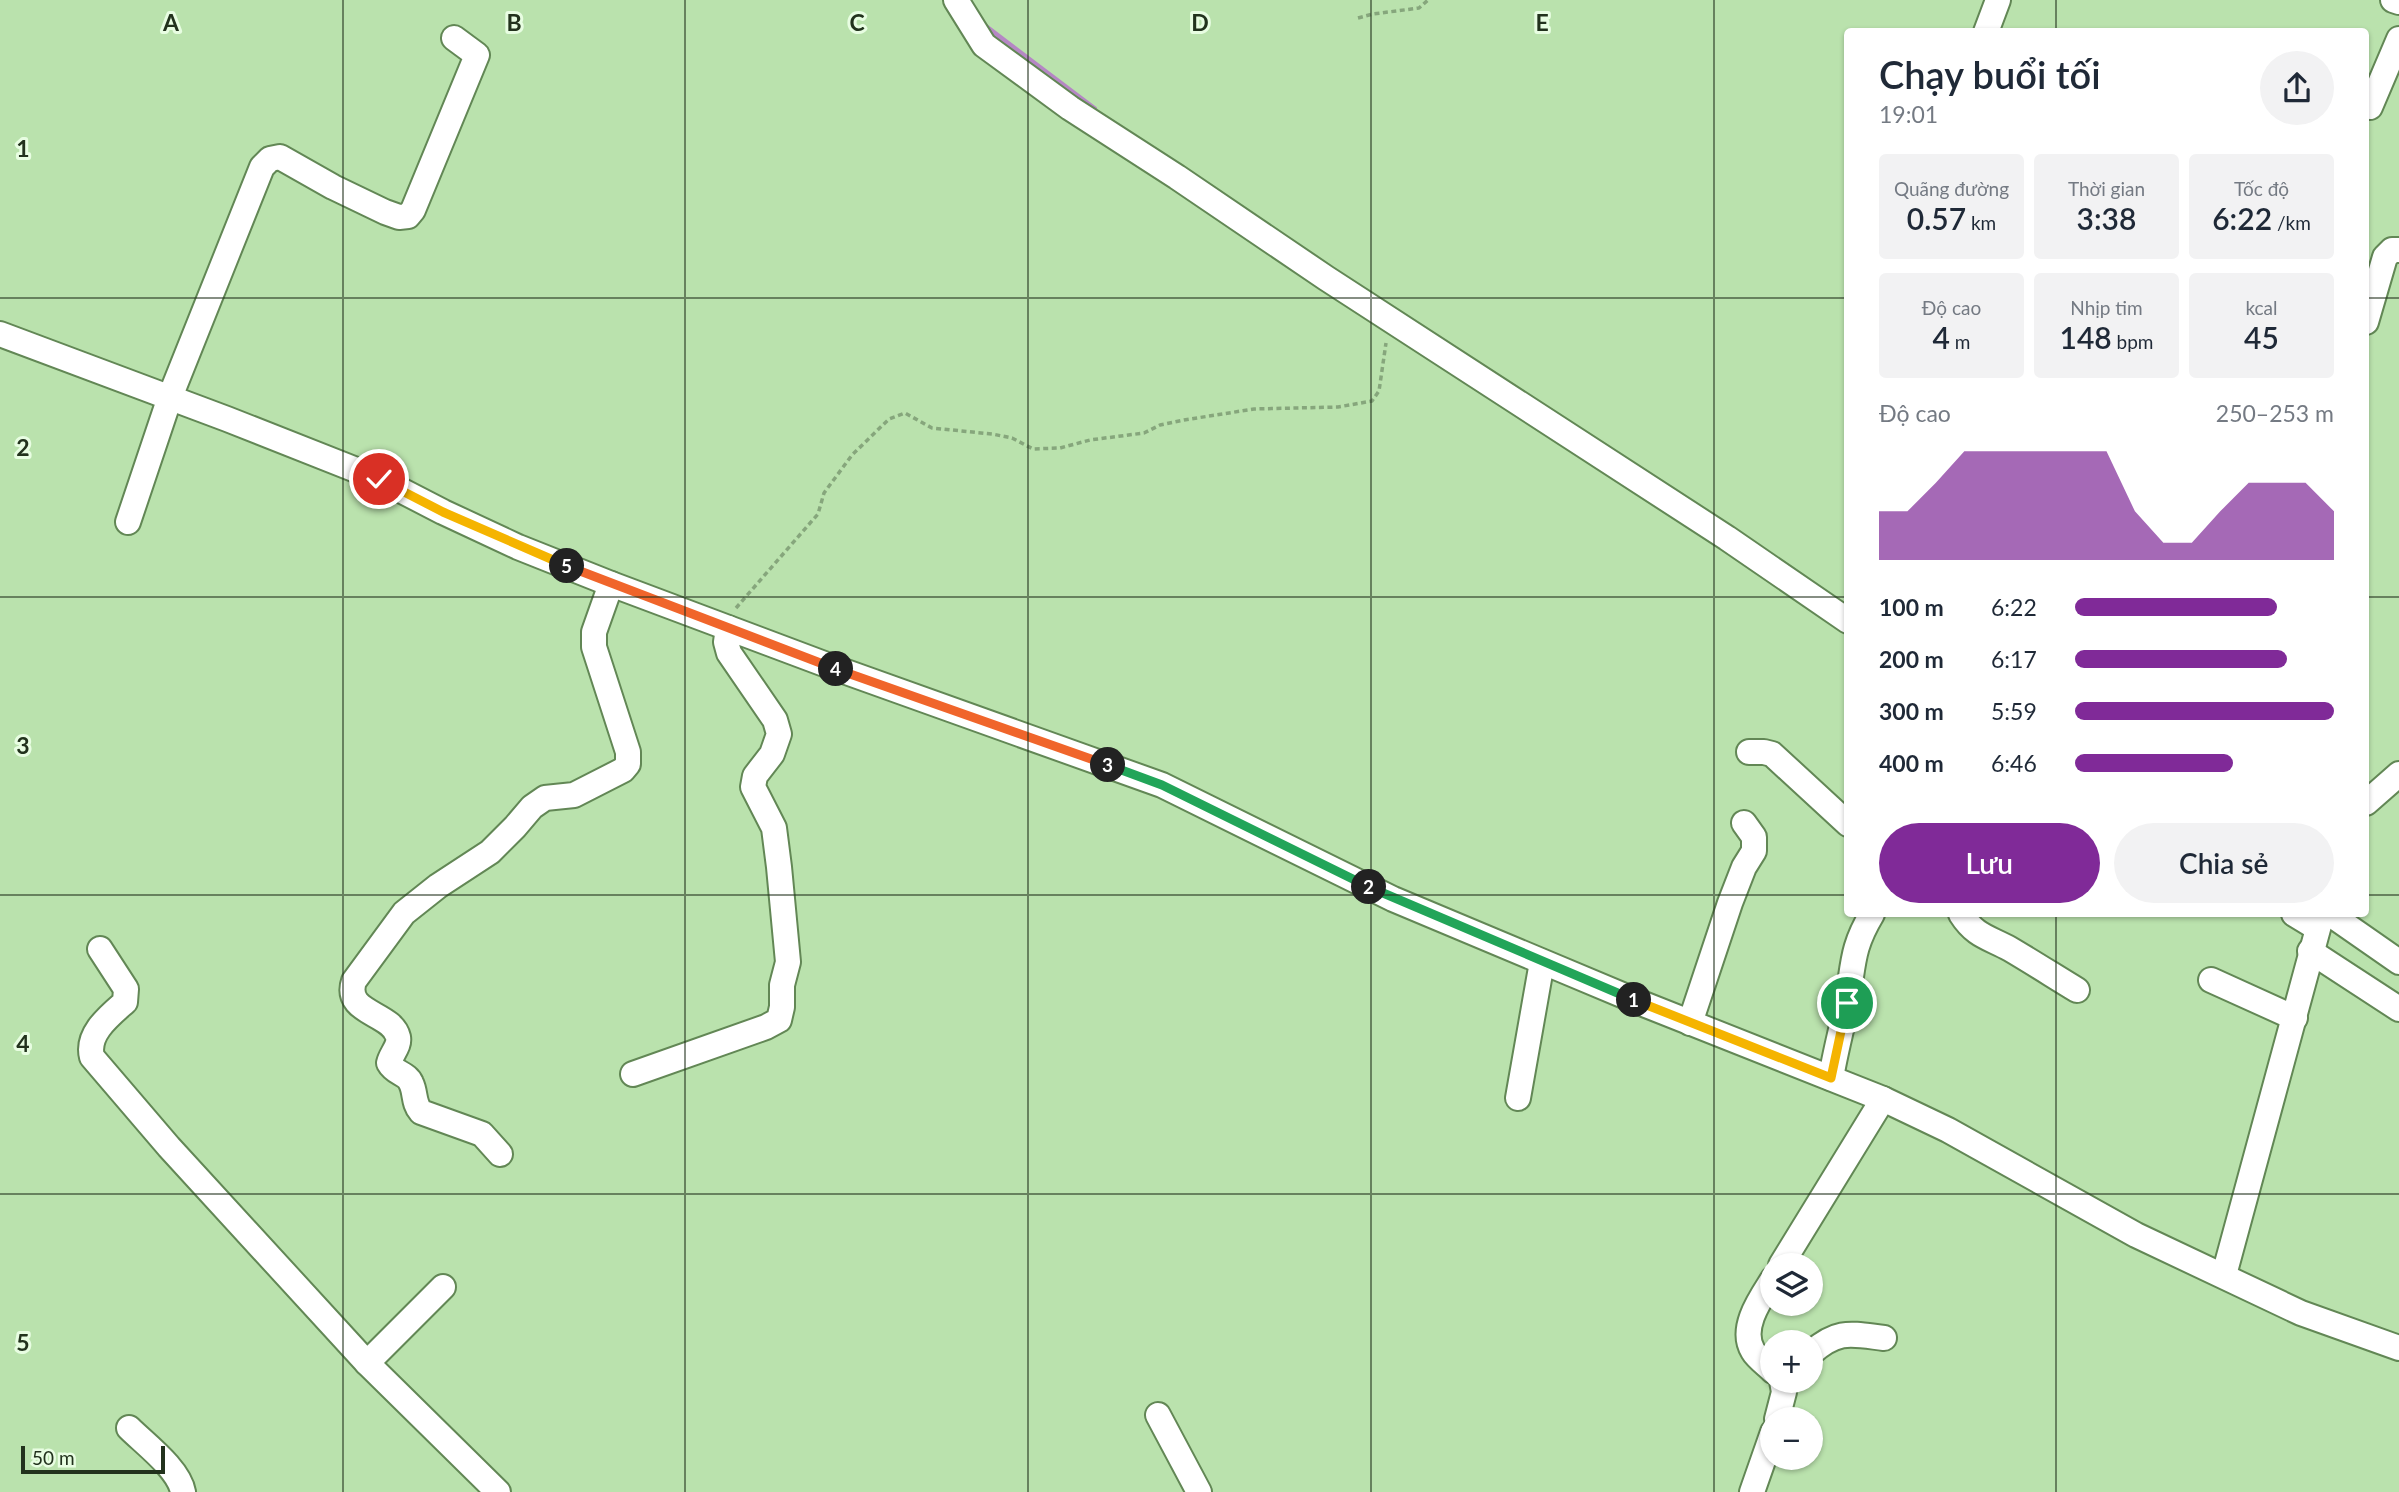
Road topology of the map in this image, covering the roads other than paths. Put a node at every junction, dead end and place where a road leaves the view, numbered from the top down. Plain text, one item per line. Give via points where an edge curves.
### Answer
1 (956, 0) edge
2 (1998, 0) edge
3 (2393, 0) edge
4 (2399, 2) edge
5 (1988, 28) edge
6 (454, 38) dead end
7 (2399, 38) edge
8 (2370, 107) dead end
9 (2399, 250) edge
10 (2369, 312) edge
11 (0, 334) edge
12 (170, 397) junction
13 (128, 522) dead end
14 (611, 584) junction
15 (1844, 618) edge
16 (725, 627) junction
17 (1749, 752) dead end
18 (2399, 774) edge
19 (2369, 800) edge
20 (1844, 820) edge
21 (1744, 823) dead end
22 (1870, 917) edge
23 (1963, 917) edge
24 (2300, 917) edge
25 (2320, 927) edge
26 (100, 949) dead end
27 (1542, 962) junction
28 (2399, 962) edge
29 (2211, 980) dead end
30 (2077, 990) dead end
31 (2399, 1009) edge
32 (2295, 1018) junction
33 (1690, 1023) junction
34 (633, 1074) dead end
35 (1831, 1078) junction
36 (1518, 1098) dead end
37 (1883, 1099) junction
38 (500, 1154) dead end
39 (1788, 1253) edge
40 (2224, 1275) junction
41 (443, 1287) dead end
42 (1760, 1300) edge
43 (1884, 1338) dead end
44 (1823, 1344) edge
45 (2399, 1348) edge
46 (1760, 1358) edge
47 (367, 1363) junction
48 (1158, 1415) dead end
49 (129, 1428) dead end
50 (1760, 1469) edge
51 (183, 1492) edge
52 (498, 1492) edge
53 (1199, 1492) edge
54 (1752, 1492) edge

1 - 15 street via 984,45 1070,108
2 - 5 street
3 - 4 street
6 - 12 street via 477,55 413,210 399,218 332,187 288,160 270,159 262,167
7 - 8 street
9 - 10 street via 2385,257
11 - 12 street
12 - 13 street
12 - 14 street via 379,479 518,547
14 - 16 street
14 - 38 street via 594,632 594,647 628,764 574,795 545,798 532,807 490,852 404,913 351,990 354,1000 398,1035 389,1063 412,1084 416,1107 482,1134
16 - 27 street via 1162,785 1393,899
16 - 34 street via 729,653 775,720 779,734 753,787 774,828 788,962 782,1007 779,1020 766,1027
17 - 20 street via 1772,754
18 - 19 street
21 - 33 street via 1754,837 1754,851 1730,903
22 - 35 street via 1854,950
23 - 30 street via 1982,937
24 - 25 street
25 - 28 street
25 - 31 street
25 - 32 street
26 - 47 street via 126,989 125,1002 92,1036 92,1057
27 - 33 street
27 - 36 street
29 - 32 street
32 - 40 street
33 - 35 street
35 - 37 street
37 - 39 street
37 - 40 street via 2136,1235
40 - 45 street via 2301,1313
41 - 47 street
42 - 46 street via 1749,1334 1752,1350
43 - 44 street via 1834,1336
47 - 52 street
48 - 53 street
49 - 51 street via 166,1464
50 - 54 street

